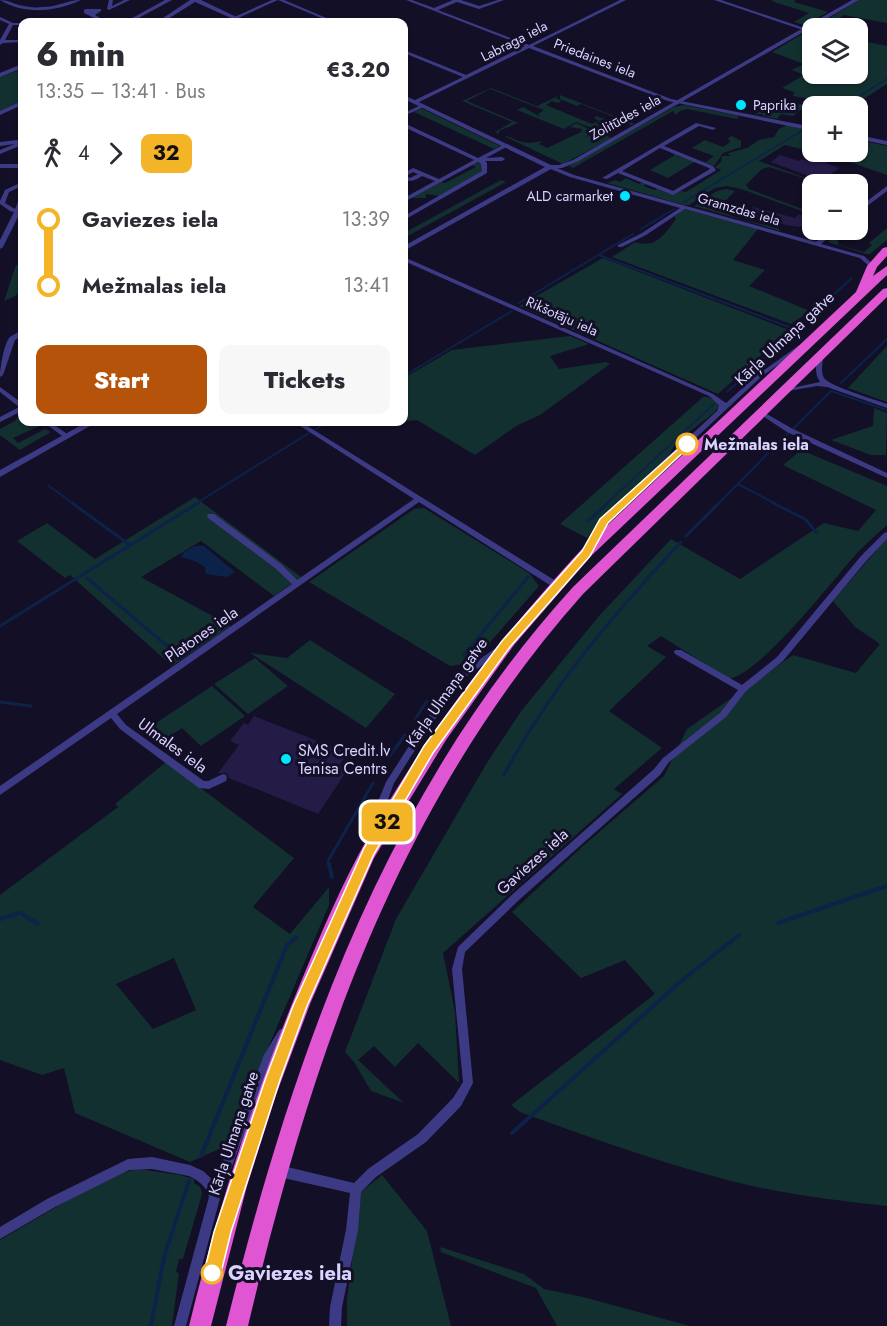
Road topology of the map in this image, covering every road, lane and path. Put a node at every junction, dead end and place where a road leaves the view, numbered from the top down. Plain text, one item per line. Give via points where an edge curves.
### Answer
1 (2, 0) edge
2 (79, 0) edge
3 (111, 0) edge
4 (128, 0) edge
5 (169, 0) edge
6 (195, 0) edge
7 (278, 0) edge
8 (408, 0) edge
9 (457, 0) edge
10 (502, 0) edge
11 (624, 0) edge
12 (716, 0) edge
13 (856, 0) edge
14 (433, 9) junction
15 (92, 15) dead end
16 (0, 18) edge
17 (98, 18) edge
18 (135, 18) edge
19 (166, 18) edge
20 (234, 18) joint
21 (324, 18) edge
22 (824, 18) edge
23 (12, 24) junction
24 (18, 24) edge
25 (802, 28) edge
26 (8, 30) junction
27 (18, 30) edge
28 (802, 31) edge
29 (18, 41) edge
30 (0, 43) edge
31 (530, 46) junction
32 (408, 53) edge
33 (18, 68) edge
34 (0, 75) edge
35 (467, 77) junction
36 (408, 99) edge
37 (415, 102) junction
38 (680, 102) junction
39 (18, 104) edge
40 (423, 106) junction
41 (0, 113) edge
42 (408, 113) edge
43 (408, 127) edge
44 (802, 127) edge
45 (713, 128) dead end
46 (868, 140) edge
47 (18, 142) edge
48 (887, 143) edge
49 (0, 144) edge
50 (18, 144) edge
51 (507, 145) junction
52 (660, 146) junction
53 (0, 152) edge
54 (502, 159) dead end
55 (477, 160) junction
56 (0, 166) edge
57 (18, 166) edge
58 (550, 167) junction
59 (615, 173) junction
60 (408, 179) edge
61 (438, 181) junction
62 (596, 183) junction
63 (18, 186) edge
64 (887, 188) edge
65 (408, 198) edge
66 (868, 203) edge
67 (685, 207) junction
68 (18, 210) joint
69 (408, 216) edge
70 (0, 228) edge
71 (9, 228) junction
72 (2, 236) edge
73 (822, 240) edge
74 (817, 244) junction
75 (620, 246) dead end
76 (0, 247) edge
77 (408, 247) edge
78 (887, 250) edge
79 (408, 261) edge
80 (872, 266) junction
81 (887, 269) edge
82 (887, 291) edge
83 (860, 295) junction
84 (887, 301) edge
85 (845, 333) junction
86 (18, 335) edge
87 (811, 341) junction
88 (821, 354) junction
89 (0, 375) edge
90 (828, 385) junction
91 (0, 389) edge
92 (781, 392) junction
93 (711, 395) junction
94 (739, 395) junction
95 (18, 404) edge
96 (887, 406) edge
97 (18, 409) edge
98 (760, 412) junction
99 (720, 413) junction
100 (0, 420) edge
101 (57, 426) edge
102 (86, 426) edge
103 (303, 426) edge
104 (67, 436) junction
105 (0, 474) edge
106 (887, 476) edge
107 (418, 499) junction
108 (211, 516) dead end
109 (887, 535) edge
110 (586, 554) junction
111 (297, 584) junction
112 (556, 585) junction
113 (678, 652) dead end
114 (743, 689) junction
115 (111, 713) junction
116 (223, 778) dead end
117 (0, 791) edge
118 (300, 1006) junction
119 (276, 1170) junction
120 (356, 1190) junction
121 (214, 1198) junction
122 (0, 1233) edge
123 (180, 1326) edge
124 (200, 1326) edge
125 (237, 1326) edge
126 (335, 1326) edge

1 - 2 street via 20,8 64,6
3 - 4 street via 109,9
5 - 18 street
6 - 19 street
6 - 20 street
7 - 20 street
7 - 21 street
8 - 14 street, Priedaines iela
9 - 10 street via 479,8
9 - 14 street
11 - 31 street, Labraga iela
12 - 25 street
13 - 22 street, Zolitūdes iela
14 - 31 street, Priedaines iela
15 - 17 street
16 - 23 street
23 - 24 street
23 - 26 street
26 - 27 street
26 - 30 street
28 - 38 street, Zolitūdes iela
29 - 30 street
31 - 35 street, Labraga iela
31 - 38 street, Priedaines iela
32 - 35 street
33 - 34 street
35 - 37 street, Labraga iela
36 - 37 street, Gramzdas iela
37 - 40 street, Gramzdas iela
38 - 44 street, Priedaines iela
38 - 58 street, Zolitūdes iela via 574,161
39 - 41 street
40 - 42 street
40 - 51 street, Gramzdas iela
43 - 55 street
45 - 52 street via 699,123
46 - 48 street
47 - 49 street
50 - 53 street
51 - 55 street
51 - 58 street, Gramzdas iela
52 - 59 street
52 - 59 street via 713,170 673,193
54 - 55 street
55 - 61 street
55 - 69 street via 484,164 485,174
56 - 57 street
58 - 62 street, Gramzdas iela
58 - 77 street, Zolitūdes iela
59 - 62 street
60 - 61 street via 422,174
61 - 65 street
62 - 67 street, Gramzdas iela
63 - 68 street via 7,191 2,203
64 - 66 street
67 - 74 street, Gramzdas iela
67 - 75 street
68 - 71 street
70 - 71 street
71 - 72 street
72 - 76 street
73 - 74 street
74 - 80 street, Gramzdas iela via 862,257
78 - 80 highway
79 - 93 street, Rikšotāju iela
80 - 83 highway
81 - 83 highway, Kārļa Ulmaņa gatve
82 - 85 highway
83 - 87 highway, Kārļa Ulmaņa gatve
84 - 85 highway via 860,327
85 - 88 highway
86 - 89 street via 12,339
87 - 94 street via 776,363
87 - 110 highway, Kārļa Ulmaņa gatve
88 - 90 street via 818,374
88 - 92 highway
90 - 92 street
90 - 96 street
91 - 95 street
92 - 98 highway
93 - 94 street
93 - 99 street via 723,404
94 - 99 street
97 - 100 street
98 - 106 street via 789,430
98 - 119 highway via 553,619 454,753 420,811 358,936 316,1044
99 - 110 street via 603,521
101 - 104 street
102 - 104 street
103 - 107 street
104 - 105 street
107 - 111 street, Platones iela
107 - 112 street
108 - 111 street
109 - 114 street, Gaviezes iela via 780,659
110 - 112 highway, Kārļa Ulmaņa gatve
111 - 115 street, Platones iela
112 - 118 highway, Kārļa Ulmaņa gatve via 506,644 429,750 368,852
113 - 114 street
114 - 120 street, Gaviezes iela via 723,714 666,760 461,950 457,969 468,1083 457,1102 422,1138 372,1173
115 - 116 street, Ulmales iela via 123,727 202,785
115 - 117 street, Platones iela
118 - 121 street via 269,1055
118 - 124 highway, Kārļa Ulmaņa gatve via 222,1232
119 - 120 street
119 - 125 highway
120 - 126 street
121 - 122 street via 211,1186 190,1171 152,1163 129,1165
121 - 123 street

